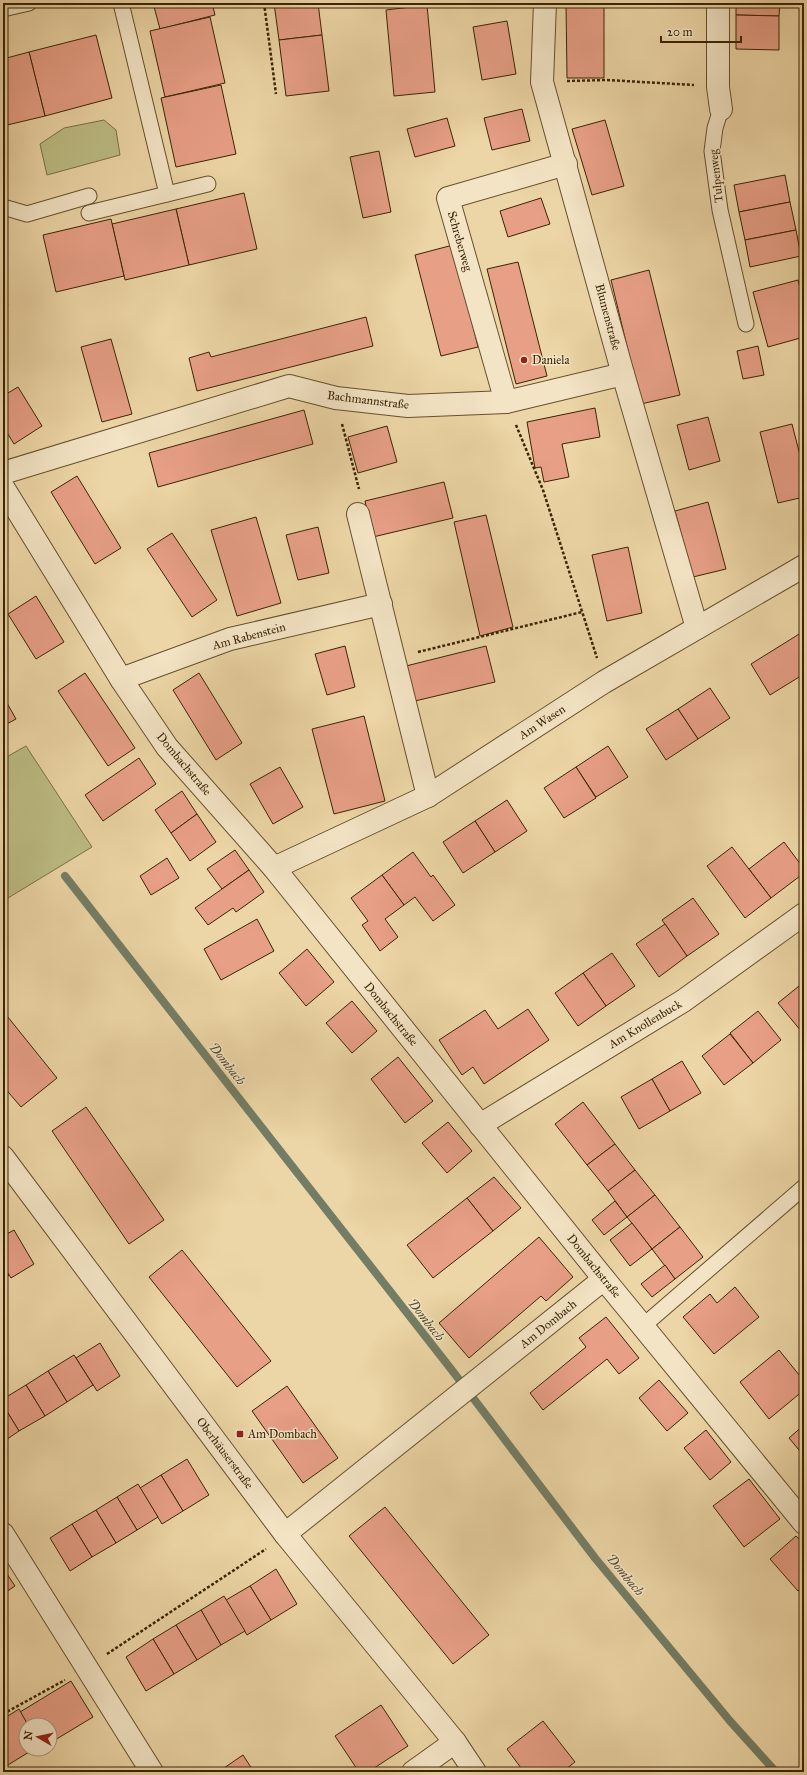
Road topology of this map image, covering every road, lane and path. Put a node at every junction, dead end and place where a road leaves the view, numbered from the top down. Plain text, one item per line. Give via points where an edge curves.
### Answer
1 (29, 3) edge
2 (121, 3) edge
3 (264, 3) edge
4 (545, 3) edge
5 (718, 3) edge
6 (3, 9) edge
7 (542, 82) junction
8 (718, 87) junction
9 (276, 94) dead end
10 (721, 109) joint
11 (566, 164) junction
12 (208, 184) dead end
13 (167, 194) junction
14 (89, 196) dead end
15 (3, 207) edge
16 (89, 213) dead end
17 (746, 324) dead end
18 (623, 374) junction
19 (336, 398) junction
20 (506, 402) junction
21 (3, 473) edge
22 (3, 487) edge
23 (358, 514) joint
24 (804, 566) edge
25 (381, 604) junction
26 (582, 612) junction
27 (697, 628) junction
28 (394, 658) junction
29 (120, 679) junction
30 (604, 682) junction
31 (428, 796) junction
32 (274, 868) junction
33 (804, 914) edge
34 (480, 1125) junction
35 (3, 1157) edge
36 (804, 1187) edge
37 (604, 1278) junction
38 (643, 1326) junction
39 (804, 1523) edge
40 (3, 1534) edge
41 (285, 1534) junction
42 (258, 1555) dead end
43 (86, 1667) junction
44 (56, 1685) dead end
45 (3, 1714) edge
46 (454, 1742) junction
47 (152, 1772) edge
48 (413, 1772) edge
49 (475, 1772) edge

1 - 6 lane
2 - 13 lane
3 - 9 path
4 - 7 street, Blumenstraße
5 - 8 street, Tulpenweg
7 - 8 path via 607,80
7 - 11 street, Blumenstraße
8 - 10 street, Tulpenweg
10 - 17 lane, Tulpenweg via 712,151 720,210
11 - 18 street, Blumenstraße
11 - 20 street, Schreberweg via 448,198
12 - 13 lane
13 - 16 lane
14 - 15 lane via 27,214
18 - 20 street, Bachmannstraße
18 - 27 street, Blumenstraße
19 - 20 street, Bachmannstraße via 408,406
19 - 21 street, Bachmannstraße via 289,386
19 - 23 path via 359,488
20 - 26 path via 543,490
22 - 29 street, Dombachstraße
23 - 25 street
24 - 27 street, Am Wasen
25 - 28 street
25 - 29 street, Am Rabenstein via 230,639
26 - 28 path
26 - 30 path
27 - 30 street, Am Wasen
28 - 31 street
29 - 32 street, Dombachstraße via 167,747
30 - 31 street, Am Wasen
31 - 32 street, Am Wasen
32 - 34 street, Dombachstraße
33 - 34 street, Am Knollenbuck via 683,1001
34 - 37 street, Dombachstraße
35 - 41 street, Oberhäuserstraße
36 - 38 lane
37 - 38 street, Dombachstraße
37 - 41 street, Am Dombach
38 - 39 street, Dombachstraße
40 - 43 street
41 - 46 street, Oberhäuserstraße
42 - 43 path
43 - 47 street
44 - 45 path
46 - 48 street
46 - 49 street, Oberhäuserstraße

